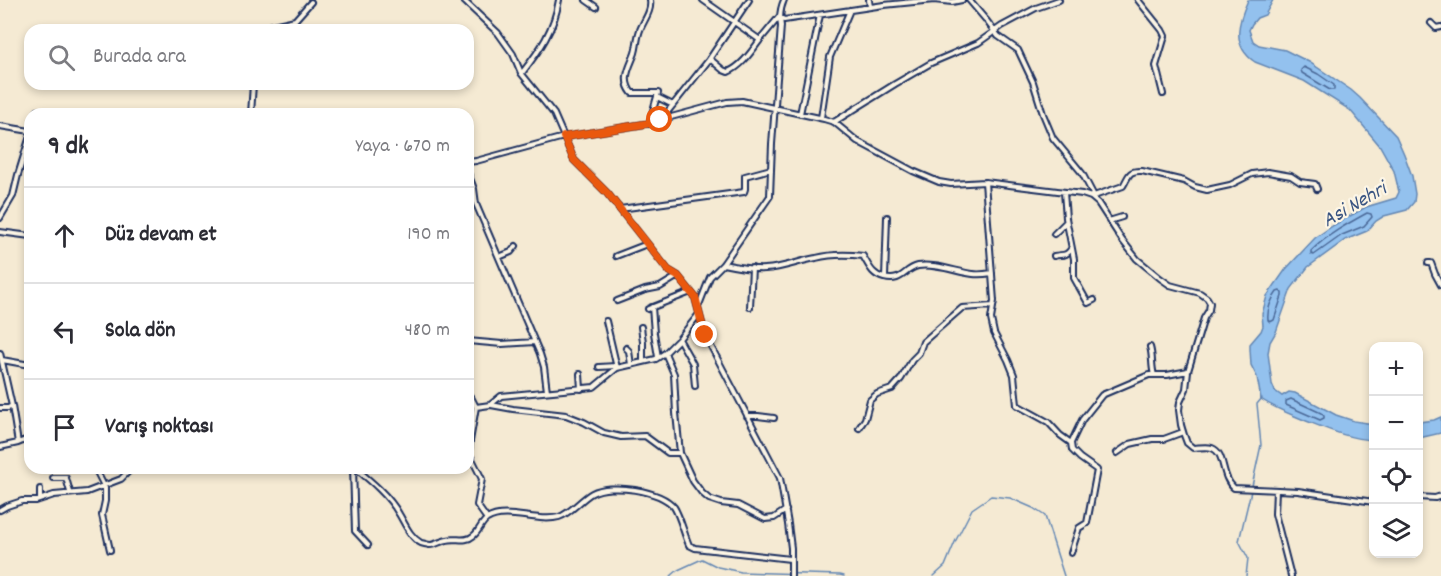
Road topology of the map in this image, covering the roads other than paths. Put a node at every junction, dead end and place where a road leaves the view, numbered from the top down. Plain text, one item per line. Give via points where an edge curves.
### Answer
1 (463, 0) edge
2 (559, 0) edge
3 (586, 0) edge
4 (650, 0) edge
5 (703, 0) edge
6 (749, 0) edge
7 (784, 0) edge
8 (869, 0) edge
9 (962, 0) edge
10 (969, 0) edge
11 (1059, 0) edge
12 (1138, 0) edge
13 (311, 2) dead end
14 (596, 7) dead end
15 (870, 7) junction
16 (850, 10) junction
17 (820, 15) junction
18 (779, 17) junction
19 (735, 22) junction
20 (1431, 22) dead end
21 (277, 24) edge
22 (1441, 27) edge
23 (994, 32) junction
24 (760, 40) junction
25 (710, 59) junction
26 (521, 73) junction
27 (253, 90) edge
28 (1163, 94) dead end
29 (657, 97) junction
30 (673, 105) junction
31 (251, 108) edge
32 (775, 109) junction
33 (800, 114) junction
34 (821, 118) junction
35 (660, 120) junction
36 (834, 122) junction
37 (649, 124) junction
38 (0, 126) edge
39 (24, 129) edge
40 (564, 137) junction
41 (24, 156) edge
42 (474, 161) edge
43 (771, 169) junction
44 (985, 182) junction
45 (474, 189) edge
46 (1317, 189) dead end
47 (1064, 192) junction
48 (1092, 197) junction
49 (620, 210) junction
50 (887, 217) dead end
51 (0, 218) edge
52 (1122, 218) dead end
53 (1067, 221) junction
54 (1109, 221) junction
55 (0, 232) edge
56 (1054, 234) dead end
57 (24, 235) edge
58 (647, 244) junction
59 (516, 246) dead end
60 (1071, 249) junction
61 (616, 256) dead end
62 (1054, 256) dead end
63 (499, 257) junction
64 (1428, 263) dead end
65 (723, 264) junction
66 (752, 268) junction
67 (992, 273) junction
68 (678, 276) junction
69 (885, 278) junction
70 (1441, 285) edge
71 (692, 292) junction
72 (1094, 300) dead end
73 (617, 301) dead end
74 (698, 306) junction
75 (750, 306) dead end
76 (993, 306) junction
77 (699, 314) junction
78 (606, 321) dead end
79 (640, 327) dead end
80 (679, 339) junction
81 (474, 342) edge
82 (536, 342) junction
83 (1150, 347) dead end
84 (626, 348) dead end
85 (0, 353) edge
86 (665, 353) junction
87 (658, 358) junction
88 (2, 360) junction
89 (643, 362) junction
90 (24, 364) edge
91 (631, 365) junction
92 (599, 367) dead end
93 (617, 367) junction
94 (1188, 371) junction
95 (580, 374) dead end
96 (1154, 375) junction
97 (695, 386) dead end
98 (581, 389) junction
99 (547, 391) junction
100 (474, 404) edge
101 (490, 405) junction
102 (12, 406) junction
103 (476, 407) junction
104 (0, 408) edge
105 (747, 416) junction
106 (474, 418) edge
107 (774, 418) dead end
108 (859, 428) dead end
109 (1183, 432) junction
110 (24, 440) edge
111 (18, 442) junction
112 (1071, 443) junction
113 (0, 447) edge
114 (681, 453) junction
115 (1118, 453) dead end
116 (474, 462) edge
117 (97, 474) edge
118 (126, 474) edge
119 (354, 474) edge
120 (362, 474) edge
121 (53, 478) dead end
122 (102, 485) junction
123 (40, 489) dead end
124 (1275, 490) junction
125 (70, 492) junction
126 (1441, 496) edge
127 (1423, 497) edge
128 (40, 499) junction
129 (1369, 501) edge
130 (786, 509) junction
131 (0, 510) edge
132 (487, 519) junction
133 (368, 545) dead end
134 (110, 550) dead end
135 (1071, 553) dead end
136 (790, 559) junction
137 (791, 576) edge
138 (1291, 576) edge

1 - 26 street via 498,33
2 - 26 street via 553,26
3 - 14 street
4 - 29 street via 627,82 632,93 658,93
5 - 19 street
6 - 19 street
7 - 18 street
8 - 15 street
9 - 15 street
10 - 23 street
11 - 23 street
12 - 28 street via 1165,36 1156,66
13 - 21 street via 295,20
15 - 16 street
16 - 17 street
16 - 34 street via 830,57
17 - 18 street via 784,20
17 - 33 street
18 - 24 street
18 - 32 street
19 - 24 street
19 - 25 street
20 - 22 street via 1436,28
23 - 36 street via 931,63
23 - 48 street via 1018,50 1053,138 1082,173
24 - 25 street via 728,72
25 - 30 street
26 - 40 street via 554,114
27 - 31 street
29 - 30 street
29 - 37 street
30 - 35 street
32 - 33 street
32 - 35 street via 742,101 727,102
32 - 43 street
33 - 34 street
34 - 36 street
35 - 37 street
36 - 44 street via 857,141 939,182
37 - 40 street
38 - 39 street
40 - 42 street
40 - 49 street via 574,160
41 - 51 street via 13,196
43 - 49 street via 745,176 744,192
43 - 65 street via 770,196
44 - 47 street
44 - 67 street
45 - 63 street via 476,204
46 - 48 street via 1316,184 1268,172 1208,190 1135,171 1123,186
47 - 48 street
47 - 53 street
48 - 54 street
49 - 58 street
50 - 69 street
52 - 54 street
53 - 56 street
53 - 60 street
54 - 94 street via 1137,259 1160,279 1200,293 1210,303
55 - 57 street
58 - 61 street
58 - 68 street via 668,270
59 - 63 street
60 - 62 street via 1065,256
60 - 72 street via 1074,279 1088,303
63 - 82 street
64 - 70 street
65 - 66 street
65 - 74 street via 710,277
66 - 69 street via 853,254 863,255 870,270
66 - 75 street
67 - 69 street via 916,266 892,280
67 - 76 street
68 - 71 street
68 - 73 street via 660,287
71 - 74 street
71 - 87 street via 650,308
74 - 77 street
76 - 108 street via 962,308 923,342 892,389 870,400
76 - 112 street via 994,333 1014,375 1017,405 1048,422
77 - 80 street
77 - 105 street via 705,335
78 - 93 street
79 - 89 street
80 - 86 street
80 - 97 street via 693,364
81 - 82 street
82 - 99 street
83 - 96 street
84 - 91 street
85 - 88 street
86 - 87 street
86 - 114 street via 674,374
87 - 89 street
88 - 90 street
88 - 102 street
89 - 91 street
91 - 93 street
92 - 93 street
93 - 98 street via 594,387
94 - 96 street
94 - 109 street via 1179,410
95 - 98 street
96 - 112 street via 1102,395 1082,420
98 - 99 street
99 - 101 street via 501,396
100 - 103 street
101 - 103 street
101 - 114 street via 566,415 604,433 645,436 668,453
102 - 104 street
102 - 111 street
103 - 106 street
105 - 107 street
105 - 130 street via 780,478
109 - 115 street via 1130,444
109 - 124 street via 1193,448 1209,447 1219,453 1228,483 1234,488
110 - 111 street
111 - 113 street
112 - 135 street via 1072,450 1097,470 1087,523 1080,528
114 - 130 street via 693,481 709,499 738,505 765,519
116 - 132 street via 482,479 477,505
117 - 122 street
118 - 122 street
119 - 133 street via 355,531
120 - 132 street via 374,483 421,543 462,541 472,537
121 - 125 street via 66,478
122 - 125 street via 87,492
122 - 134 street via 102,515
123 - 128 street
124 - 129 street
124 - 138 street via 1275,514
125 - 128 street
126 - 127 street
128 - 131 street
130 - 136 street
132 - 136 street via 505,514 560,517 594,492 637,489 672,505 689,545
136 - 137 street

